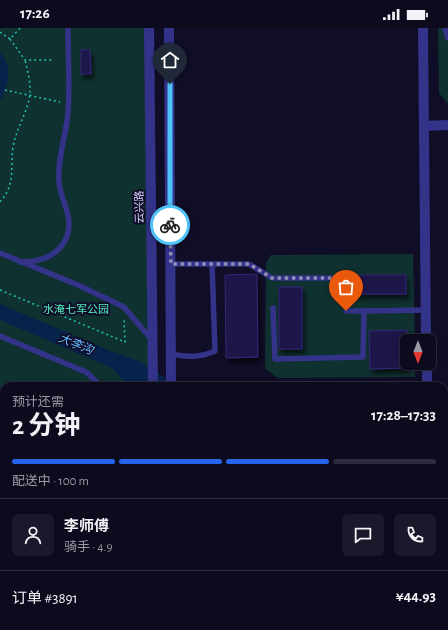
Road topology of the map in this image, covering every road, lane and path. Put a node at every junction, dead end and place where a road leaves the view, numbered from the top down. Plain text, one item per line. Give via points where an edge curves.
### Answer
1 (20, 28) edge
2 (68, 28) edge
3 (149, 28) edge
4 (169, 28) edge
5 (423, 28) edge
6 (445, 28) edge
7 (0, 32) edge
8 (448, 38) edge
9 (10, 39) junction
10 (25, 60) junction
11 (54, 60) dead end
12 (5, 90) dead end
13 (29, 96) junction
14 (68, 104) junction
15 (448, 125) edge
16 (424, 126) junction
17 (0, 202) edge
18 (0, 253) edge
19 (20, 262) junction
20 (171, 264) junction
21 (212, 264) junction
22 (0, 290) edge
23 (124, 307) junction
24 (273, 308) dead end
25 (426, 310) junction
26 (364, 311) junction
27 (426, 334) edge
28 (0, 336) edge
29 (152, 340) junction
30 (171, 354) junction
31 (426, 370) edge
32 (96, 382) edge
33 (153, 382) edge
34 (172, 382) edge
35 (427, 382) edge

1 - 9 path
2 - 14 lane
3 - 29 street, 云兴路
4 - 20 street
5 - 16 street
6 - 8 lane
7 - 9 path
9 - 10 path
10 - 11 path
10 - 13 path via 30,82
12 - 13 path
13 - 14 path
13 - 17 path via 13,147 10,188
14 - 19 lane via 58,168 59,184 66,203 69,224 67,236 50,256 37,262
15 - 16 street
16 - 25 street
18 - 19 lane
19 - 23 lane
20 - 21 lane
20 - 30 street
21 - 26 lane via 249,264 272,278 347,278 346,311
21 - 30 lane via 215,351 202,356 188,357
22 - 23 path via 125,342
23 - 29 lane
24 - 26 lane via 275,359 363,357
25 - 26 lane
25 - 27 street
28 - 32 lane via 86,372
29 - 33 street, 云兴路
30 - 34 street
31 - 35 street

